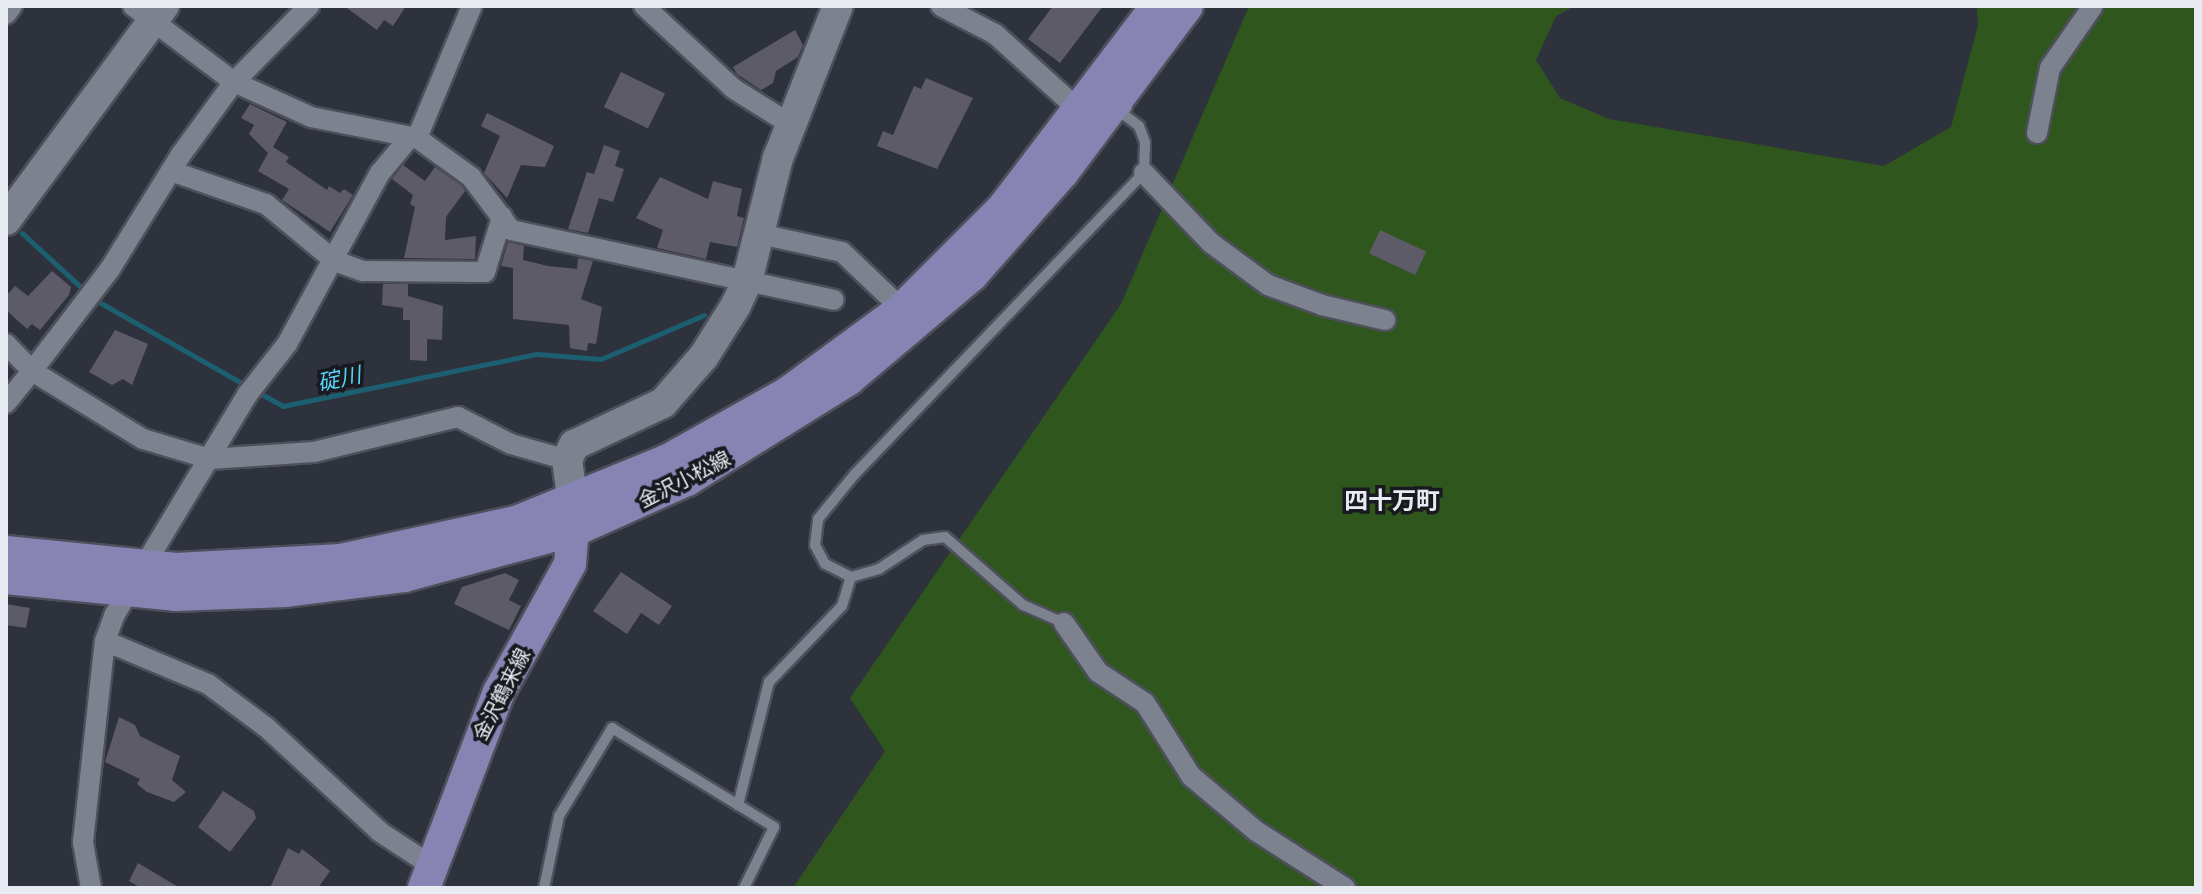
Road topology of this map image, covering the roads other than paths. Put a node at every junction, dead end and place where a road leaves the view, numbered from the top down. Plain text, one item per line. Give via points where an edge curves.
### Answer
1 (12, 6) edge
2 (309, 6) edge
3 (472, 6) edge
4 (644, 6) edge
5 (838, 6) edge
6 (941, 6) edge
7 (2093, 6) edge
8 (1176, 7) edge
9 (150, 11) edge
10 (6, 14) edge
11 (234, 82) junction
12 (1080, 111) junction
13 (790, 124) junction
14 (2037, 133) dead end
15 (413, 138) junction
16 (171, 171) junction
17 (1144, 173) junction
18 (502, 217) junction
19 (6, 220) edge
20 (760, 234) junction
21 (335, 261) junction
22 (747, 281) junction
23 (834, 300) dead end
24 (902, 309) junction
25 (1385, 320) dead end
26 (6, 344) edge
27 (32, 371) junction
28 (6, 403) edge
29 (210, 459) junction
30 (567, 460) junction
31 (574, 516) junction
32 (6, 552) edge
33 (851, 577) junction
34 (6, 578) edge
35 (133, 580) junction
36 (1064, 623) joint
37 (105, 641) junction
38 (738, 805) junction
39 (432, 879) edge
40 (91, 888) edge
41 (544, 888) edge
42 (744, 888) edge
43 (1345, 888) edge

1 - 10 street
2 - 11 street
3 - 15 street
4 - 13 street via 734,89
5 - 13 street
6 - 12 street via 995,34
7 - 14 street via 2050,68
8 - 12 main road, 金沢小松線
8 - 17 lane via 1123,114 1139,126 1145,142
8 - 31 main road, 金沢小松線 via 1023,220 918,324 849,379 687,480
9 - 11 street
9 - 19 street
11 - 15 street via 311,117
11 - 16 street
12 - 24 main road, 金沢小松線 via 1003,208
13 - 20 street
15 - 18 street via 471,177
15 - 21 street via 380,173
16 - 21 street via 266,204
16 - 27 street via 91,294
17 - 25 street via 1211,243 1268,285
17 - 33 lane via 818,519 815,545 825,564
18 - 21 street via 485,272 363,271
18 - 22 street via 511,230
20 - 22 street
20 - 24 street via 842,252
21 - 29 street
22 - 23 street
22 - 30 street via 723,329 675,392 649,412 579,441
24 - 31 main road, 金沢小松線 via 755,412
26 - 27 street
27 - 28 street
27 - 29 street via 143,439
29 - 30 street via 314,452 458,417 511,444
29 - 35 street
30 - 31 street
31 - 35 main road, 金沢小松線 via 341,560
31 - 39 main road, 金沢鶴来線 via 570,564 493,706
32 - 35 main road, 金沢小松線
33 - 36 lane via 879,569 923,540 945,537 1023,605
33 - 38 lane via 842,606 769,682
34 - 35 main road, 金沢小松線
35 - 37 street
36 - 43 street via 1098,672 1145,703 1191,776 1256,831
37 - 39 street via 208,684 266,727
37 - 40 street via 83,842
38 - 41 lane via 612,728 559,816
38 - 42 lane via 774,827

